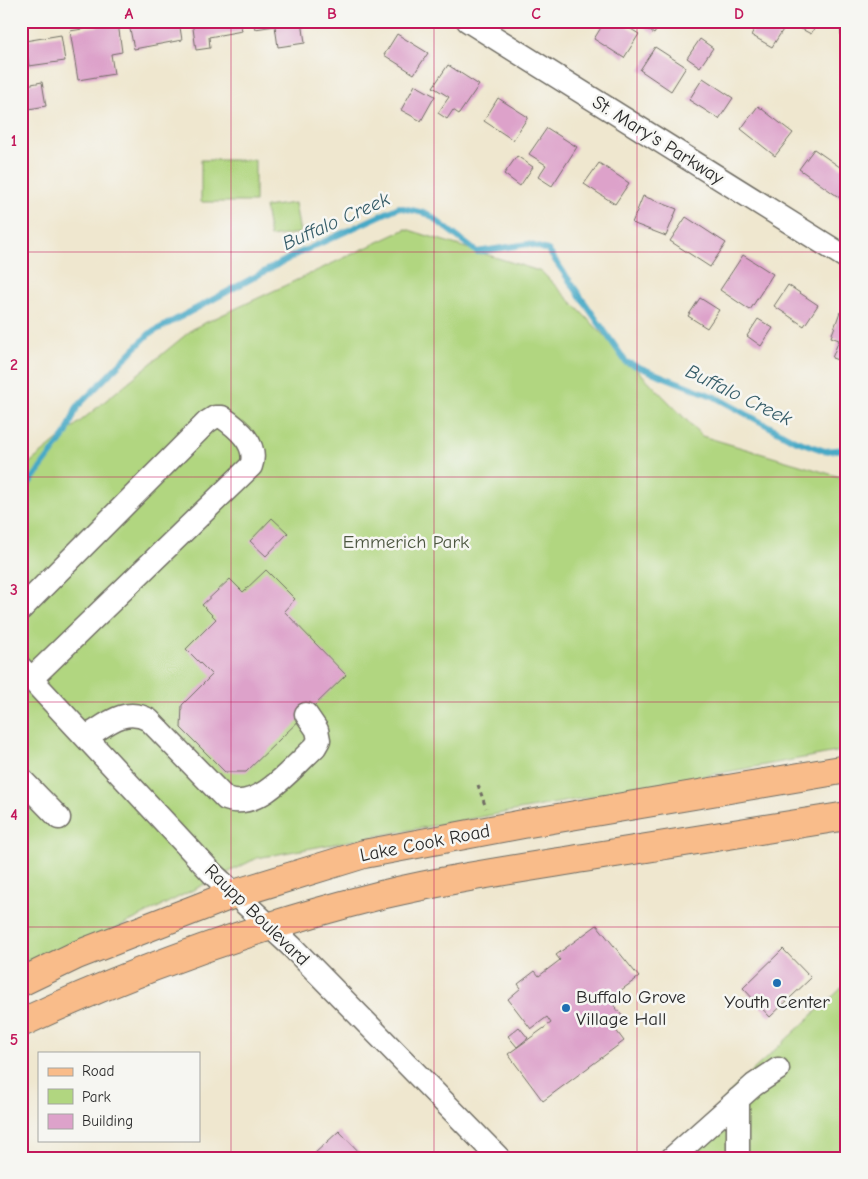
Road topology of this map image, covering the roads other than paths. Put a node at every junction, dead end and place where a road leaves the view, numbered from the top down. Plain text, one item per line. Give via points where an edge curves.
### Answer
1 (468, 21) edge
2 (847, 258) edge
3 (21, 609) edge
4 (26, 673) edge
5 (306, 714) dead end
6 (86, 737) junction
7 (842, 770) edge
8 (21, 779) edge
9 (846, 816) edge
10 (59, 818) dead end
11 (234, 894) junction
12 (268, 926) junction
13 (21, 982) edge
14 (21, 1022) edge
15 (778, 1069) dead end
16 (738, 1099) junction
17 (499, 1158) edge
18 (672, 1158) edge
19 (738, 1158) edge

1 - 2 street, St. Mary's Parkway
3 - 4 street via 207,422 222,417 251,443 254,452 251,466
4 - 6 street, Raupp Boulevard
5 - 6 street via 317,730 319,740 315,747 261,796 247,802 235,803 226,799 149,720 139,714 123,715
6 - 11 street, Raupp Boulevard
7 - 11 main road, Lake Cook Road via 364,854
8 - 10 street
9 - 12 main road via 495,872 382,895
11 - 12 street, Raupp Boulevard
11 - 13 main road, Lake Cook Road via 77,955
12 - 14 main road via 91,990
12 - 17 street, Raupp Boulevard
15 - 16 street
16 - 18 street
16 - 19 street

